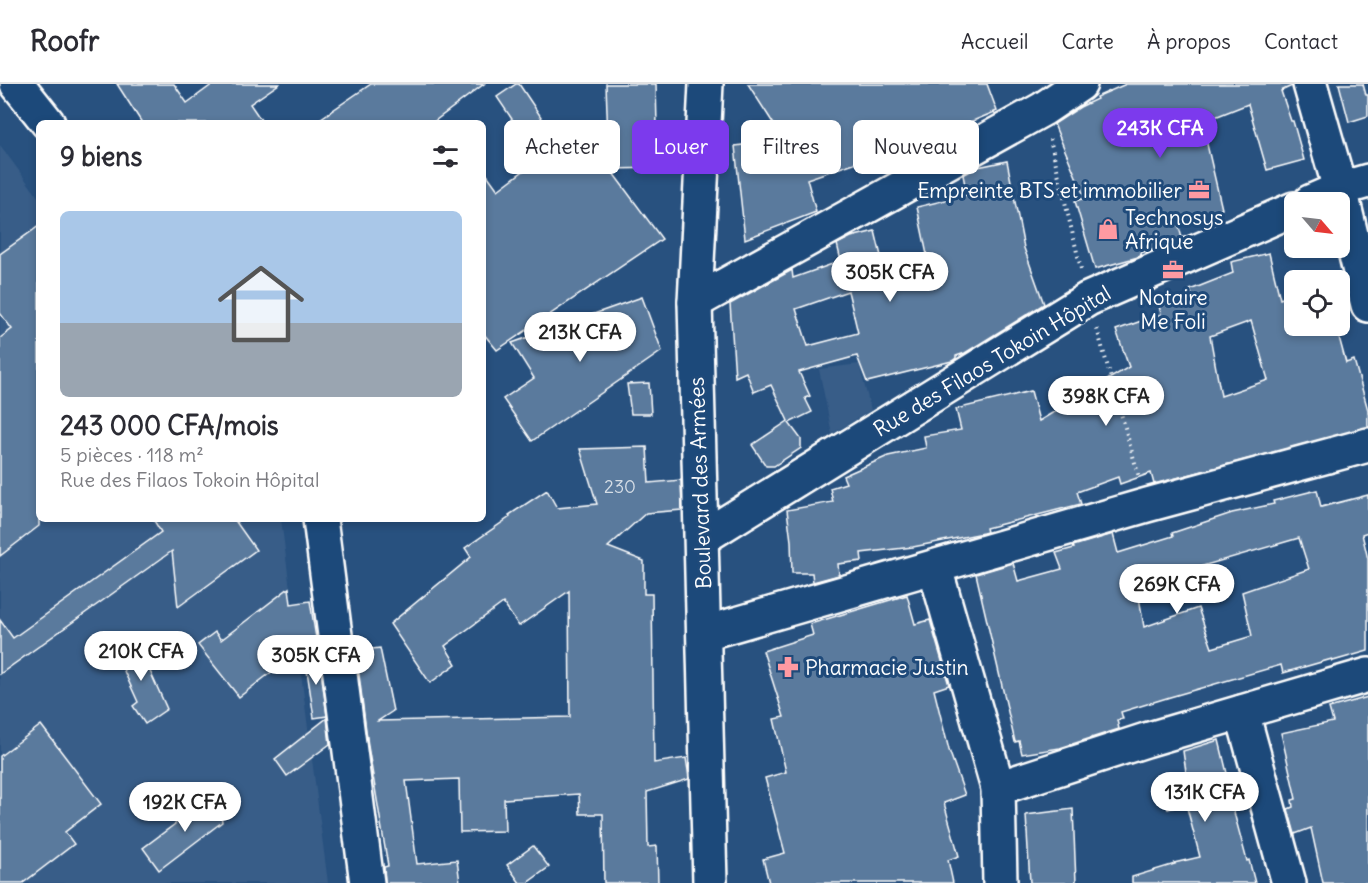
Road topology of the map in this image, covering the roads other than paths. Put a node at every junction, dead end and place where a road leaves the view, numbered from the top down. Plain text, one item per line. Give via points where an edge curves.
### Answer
1 (17, 84) edge
2 (706, 84) edge
3 (1080, 84) edge
4 (1310, 84) edge
5 (46, 120) edge
6 (1354, 185) edge
7 (1336, 192) edge
8 (1284, 213) edge
9 (695, 302) junction
10 (1368, 305) edge
11 (1368, 445) edge
12 (320, 522) edge
13 (702, 538) junction
14 (935, 568) junction
15 (705, 633) junction
16 (1368, 675) edge
17 (1242, 712) junction
18 (998, 788) junction
19 (367, 883) edge
20 (710, 883) edge
21 (1000, 883) edge
22 (1289, 883) edge

1 - 5 street
2 - 9 street, Boulevard des Armées
3 - 9 street via 1043,109
4 - 6 street
6 - 7 street
6 - 10 street
8 - 13 street, Rue des Filaos Tokoin Hôpital via 1088,299
9 - 13 street, Boulevard des Armées
11 - 14 street
12 - 19 street
13 - 15 street, Boulevard des Armées
14 - 15 street
14 - 18 street
15 - 20 street, Boulevard des Armées
16 - 17 street
17 - 18 street
17 - 22 street
18 - 21 street

